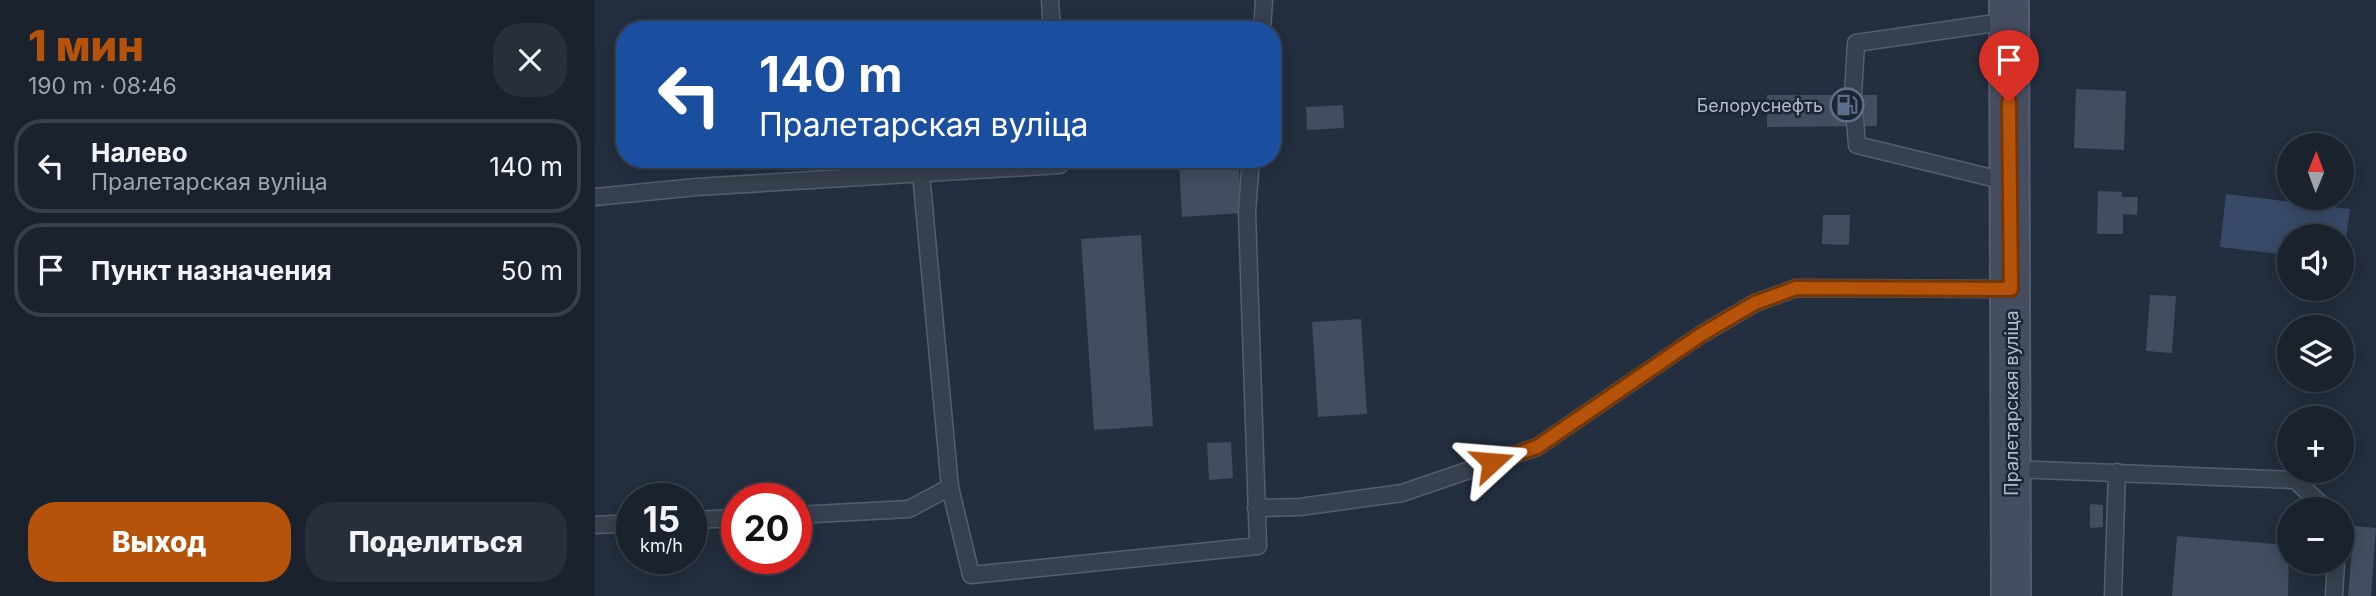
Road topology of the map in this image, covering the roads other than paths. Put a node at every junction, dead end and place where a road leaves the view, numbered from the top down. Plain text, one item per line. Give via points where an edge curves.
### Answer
1 (1050, 0) edge
2 (1264, 0) edge
3 (2009, 11) edge
4 (1051, 21) edge
5 (1263, 21) edge
6 (1014, 168) edge
7 (1250, 168) edge
8 (921, 174) junction
9 (2009, 182) junction
10 (595, 197) edge
11 (2011, 289) junction
12 (2011, 470) junction
13 (2117, 472) junction
14 (950, 487) junction
15 (2313, 497) edge
16 (1257, 508) junction
17 (812, 514) edge
18 (616, 524) edge
19 (595, 525) edge
20 (2335, 574) edge
21 (2011, 596) edge
22 (2113, 596) edge
23 (2334, 596) edge

1 - 4 lane
2 - 5 lane
3 - 9 main road, Пралетарская вуліца
3 - 9 lane via 1856,43 1853,95 1857,145
6 - 8 lane
7 - 16 lane via 1247,212
8 - 10 lane
8 - 14 lane
9 - 11 main road, Пралетарская вуліца
11 - 12 main road, Пралетарская вуліца
11 - 16 lane via 1796,288 1755,303 1702,334 1537,447 1402,493
12 - 13 lane
12 - 21 main road, Пралетарская вуліца
13 - 15 lane via 2295,480
13 - 22 lane
14 - 16 lane via 971,575 1258,546
14 - 17 lane via 909,509
18 - 19 lane
20 - 23 lane

